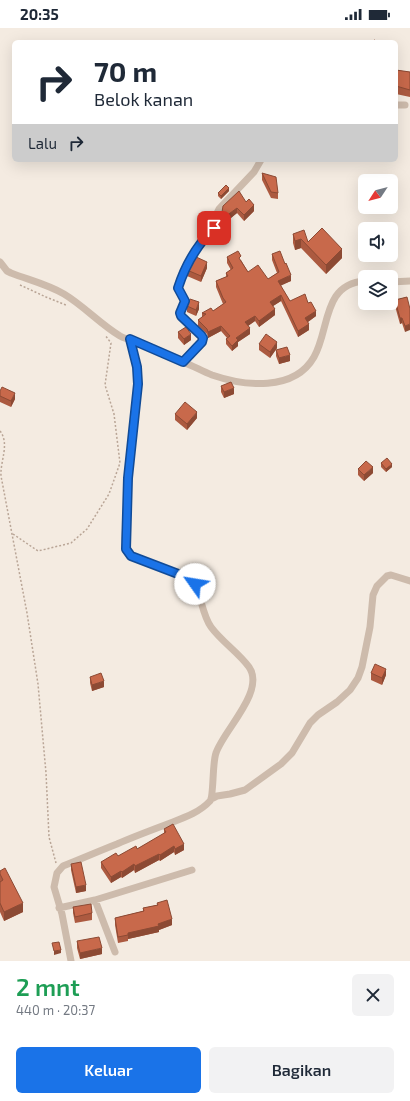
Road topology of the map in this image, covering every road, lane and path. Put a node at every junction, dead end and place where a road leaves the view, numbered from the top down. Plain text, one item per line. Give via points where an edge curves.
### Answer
1 (398, 105) edge
2 (405, 105) dead end
3 (260, 162) edge
4 (0, 262) edge
5 (410, 281) edge
6 (358, 282) edge
7 (398, 282) edge
8 (20, 285) dead end
9 (70, 306) dead end
10 (103, 334) dead end
11 (130, 339) junction
12 (183, 362) junction
13 (0, 431) edge
14 (13, 534) junction
15 (410, 581) edge
16 (211, 799) junction
17 (192, 870) dead end
18 (58, 871) junction
19 (95, 900) junction
20 (59, 908) junction
21 (115, 952) dead end
22 (71, 961) edge

1 - 2 street
3 - 12 street via 254,172 218,209 217,226 200,243 180,280 178,288 185,301 181,316 203,338
4 - 11 street via 7,271 64,294 121,336
5 - 7 street
6 - 12 street via 342,288 337,293 314,357 293,377 270,384 248,382 216,376
8 - 9 path
10 - 14 path via 111,344 105,385 114,414 120,463 109,494 87,529 71,543 38,551
11 - 12 street
11 - 16 street via 138,384 128,478 125,538 127,551 131,556 192,580 207,621 247,665 252,674 248,700 222,739 216,753
13 - 14 path via 5,446 0,467 1,476
14 - 18 path via 38,684 49,837
15 - 16 street via 391,575 377,586 373,595 362,668 350,690 310,723 292,753 281,764 245,790
16 - 18 street via 189,815 63,866
17 - 19 street
18 - 20 street via 54,887
19 - 20 street
19 - 21 street
20 - 22 street

